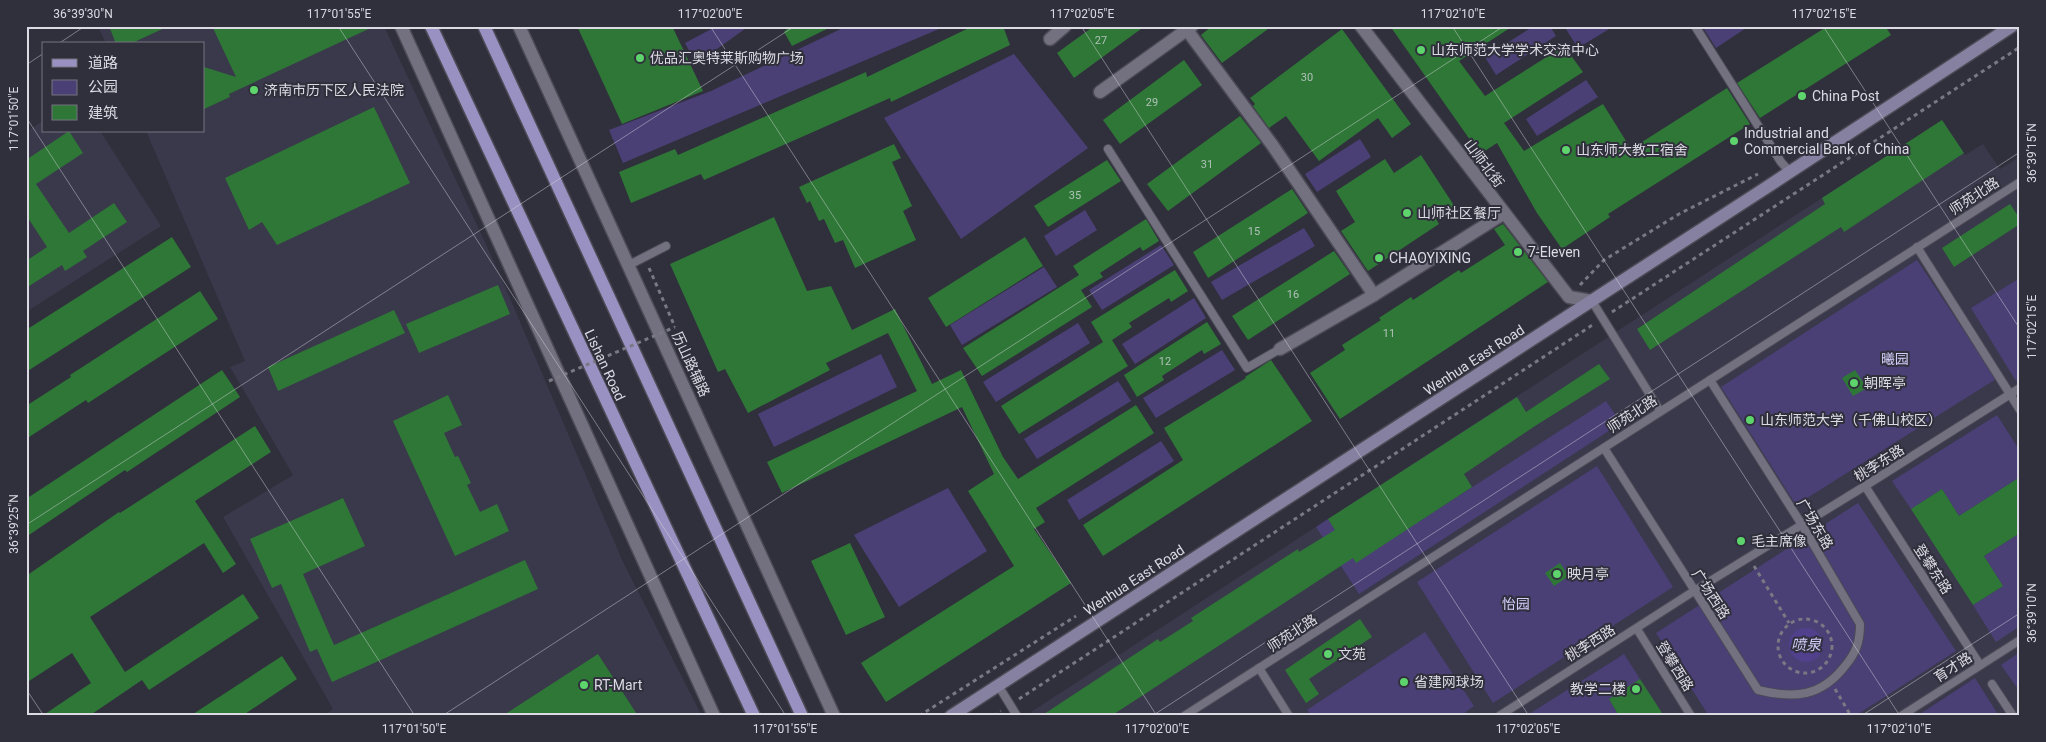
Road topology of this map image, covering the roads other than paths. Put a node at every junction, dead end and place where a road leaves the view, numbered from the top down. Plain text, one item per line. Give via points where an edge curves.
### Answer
1 (401, 26) edge
2 (430, 26) edge
3 (484, 26) edge
4 (519, 26) edge
5 (1066, 26) edge
6 (1361, 26) edge
7 (1695, 26) edge
8 (2012, 26) edge
9 (1187, 28) edge
10 (1050, 38) dead end
11 (1100, 92) dead end
12 (1108, 149) dead end
13 (1790, 172) junction
14 (2020, 182) edge
15 (1503, 214) junction
16 (666, 246) dead end
17 (1917, 247) junction
18 (629, 265) junction
19 (1374, 295) junction
20 (1592, 301) junction
21 (1280, 349) joint
22 (1710, 380) junction
23 (2020, 388) edge
24 (2010, 394) junction
25 (2020, 410) edge
26 (1660, 411) junction
27 (1604, 448) junction
28 (1865, 486) junction
29 (1802, 525) junction
30 (1749, 557) joint
31 (1694, 591) junction
32 (1637, 629) junction
33 (2020, 640) edge
34 (1980, 665) junction
35 (1259, 668) junction
36 (1831, 682) joint
37 (1992, 684) dead end
38 (998, 685) junction
39 (714, 716) edge
40 (754, 716) edge
41 (802, 716) edge
42 (834, 716) edge
43 (950, 716) edge
44 (1017, 716) edge
45 (1184, 716) edge
46 (1289, 716) edge
47 (1499, 716) edge
48 (1691, 716) edge
49 (1901, 716) edge
50 (2013, 716) edge

1 - 39 street
2 - 40 main road, Lishan Road
3 - 41 main road
4 - 18 street, 历山路辅路
5 - 10 street
6 - 15 street, 山师北街
7 - 13 lane
8 - 13 main road, Wenhua East Road
9 - 11 street
9 - 19 street
12 - 21 lane via 1247,368
13 - 20 main road, Wenhua East Road
14 - 17 lane, 师苑北路
15 - 19 street
15 - 20 street, 山师北街 via 1568,297
16 - 18 lane
17 - 22 lane, 师苑北路
17 - 24 lane
18 - 42 street, 历山路辅路
19 - 21 street
20 - 26 lane
20 - 38 main road, Wenhua East Road
22 - 26 lane, 师苑北路
22 - 29 lane, 广场东路
23 - 24 lane, 桃李东路
24 - 25 lane
24 - 28 lane, 桃李东路
26 - 27 lane, 师苑北路
27 - 31 lane, 广场西路
27 - 35 lane, 师苑北路
28 - 29 lane, 桃李东路
28 - 34 lane, 登攀东路
29 - 30 lane, 桃李东路
29 - 36 lane, 广场东路 via 1860,624 1860,638 1854,655
30 - 31 lane, 桃李西路
31 - 32 lane, 桃李西路
31 - 36 lane, 广场西路 via 1758,690 1795,695 1812,692
32 - 47 lane, 桃李西路
32 - 48 lane, 登攀西路
33 - 34 lane, 育才路
34 - 49 lane, 育才路
35 - 45 lane, 师苑北路
35 - 46 lane
37 - 50 lane
38 - 43 main road, Wenhua East Road
38 - 44 lane

